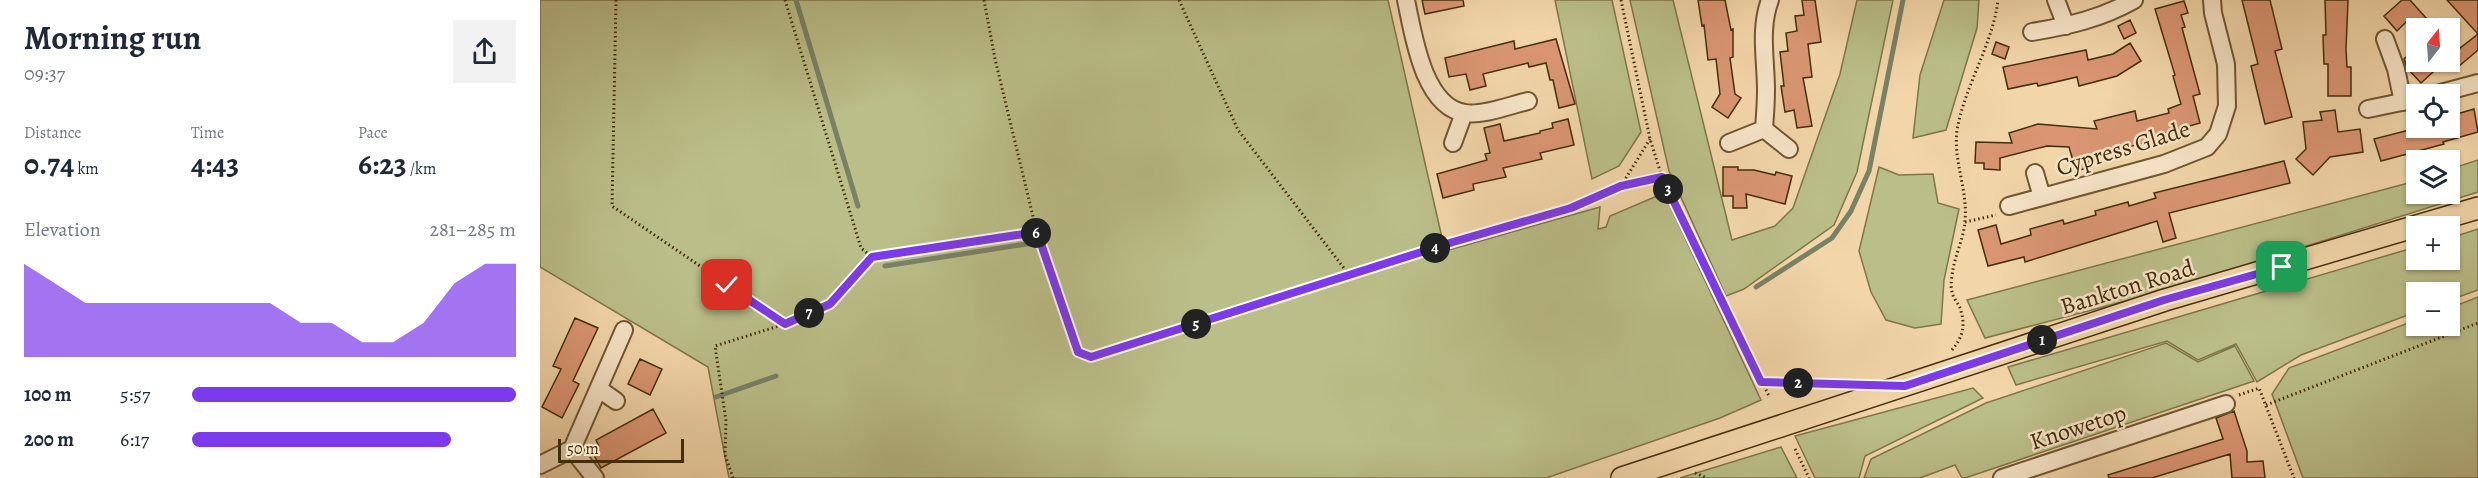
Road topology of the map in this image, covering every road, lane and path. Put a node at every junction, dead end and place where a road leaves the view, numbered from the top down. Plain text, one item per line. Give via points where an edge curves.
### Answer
1 (616, 0) edge
2 (785, 0) edge
3 (984, 0) edge
4 (1179, 0) edge
5 (1406, 0) edge
6 (1621, 0) edge
7 (1770, 0) edge
8 (1998, 0) edge
9 (2056, 0) edge
10 (2134, 0) edge
11 (2212, 0) edge
12 (2066, 26) junction
13 (2032, 32) dead end
14 (2385, 39) dead end
15 (2478, 83) edge
16 (2460, 88) edge
17 (2406, 92) edge
18 (1528, 101) dead end
19 (2406, 102) edge
20 (2368, 109) dead end
21 (1464, 113) junction
22 (1764, 129) junction
23 (1650, 139) junction
24 (1453, 143) dead end
25 (1729, 143) dead end
26 (1789, 149) dead end
27 (2035, 173) dead end
28 (1662, 177) junction
29 (1621, 186) junction
30 (2042, 198) junction
31 (2009, 206) joint
32 (2478, 208) edge
33 (1965, 222) junction
34 (1037, 232) junction
35 (872, 257) junction
36 (1350, 276) junction
37 (2478, 323) edge
38 (785, 324) junction
39 (624, 330) dead end
40 (1950, 353) dead end
41 (1761, 382) junction
42 (1857, 384) dead end
43 (598, 388) junction
44 (1769, 396) dead end
45 (616, 401) dead end
46 (2226, 404) joint
47 (2266, 405) junction
48 (572, 449) junction
49 (1795, 449) dead end
50 (540, 465) edge
51 (595, 478) edge
52 (733, 478) edge
53 (1622, 478) edge
54 (1809, 478) edge
55 (2002, 478) edge
56 (2294, 478) edge

1 - 38 path via 612,206
2 - 35 path via 861,248
3 - 34 path
4 - 36 path via 1238,130
5 - 21 street via 1425,76 1439,97
6 - 23 path
7 - 22 street via 1763,52
8 - 33 path via 1996,19 1957,131
9 - 12 street
10 - 12 street via 2109,14
11 - 30 street, Cypress Glade via 2226,64 2227,106 2218,134 2207,147 2178,160
12 - 13 street
14 - 17 street
15 - 16 street
18 - 21 street
19 - 20 street
21 - 24 street
22 - 25 street
22 - 26 street
23 - 28 path
23 - 29 path
27 - 30 street, Cypress Glade
28 - 29 path
28 - 41 path
29 - 36 path via 1571,208
30 - 31 street, Cypress Glade
31 - 33 path via 2002,214
32 - 53 main road, Bankton Road via 2164,300
33 - 40 path via 1951,291 1960,309 1963,337
34 - 35 path
34 - 36 path via 1078,352 1091,357
35 - 38 path via 830,304
37 - 47 path
38 - 52 path via 715,346 726,421 725,455
39 - 43 street
41 - 42 path
41 - 44 path
43 - 45 street
43 - 48 street
46 - 47 path via 2225,400 2259,388
46 - 55 street, Knowetop via 2168,418
47 - 56 path
48 - 50 street
48 - 51 street
49 - 54 path

